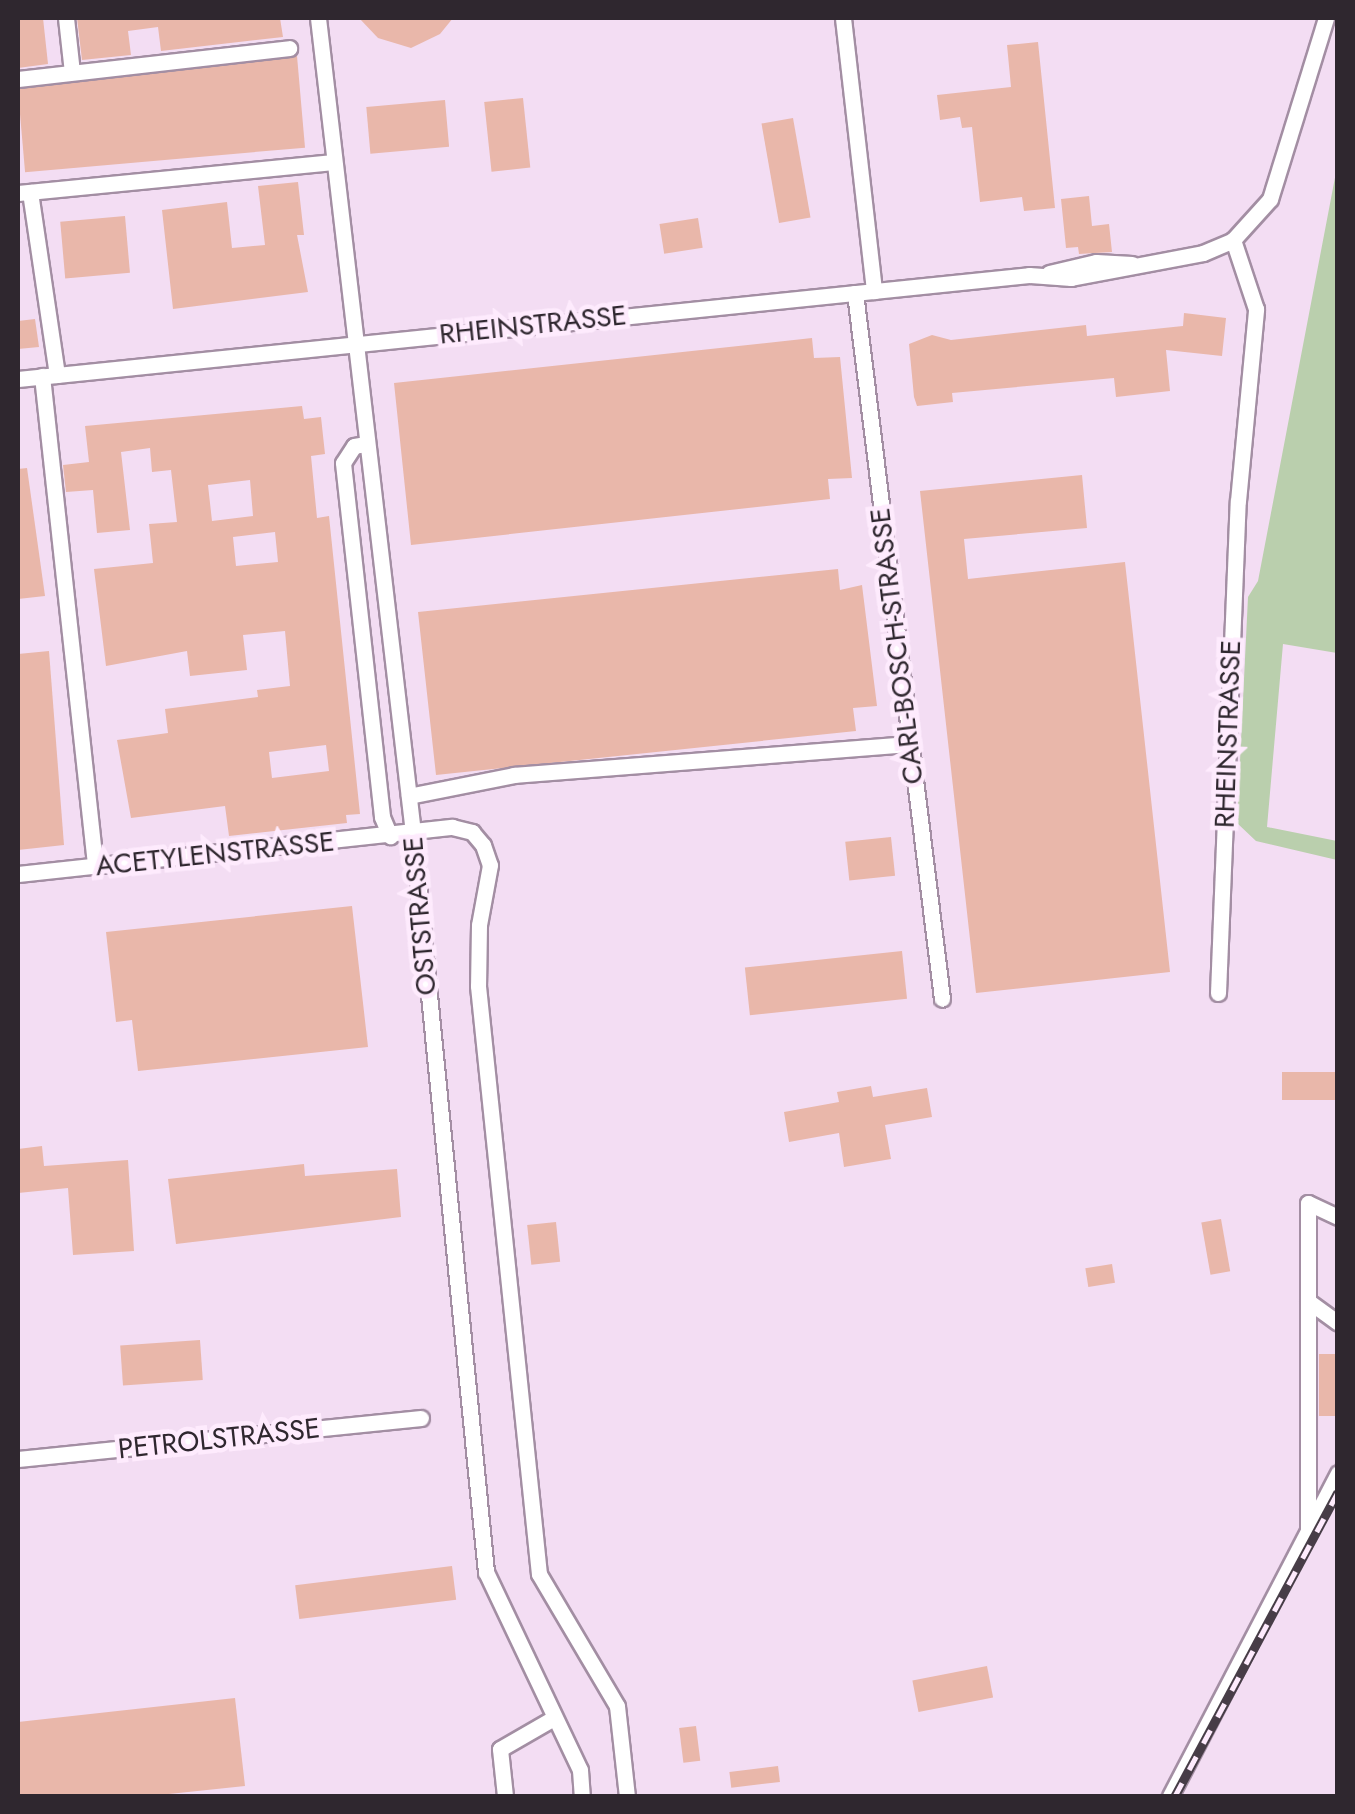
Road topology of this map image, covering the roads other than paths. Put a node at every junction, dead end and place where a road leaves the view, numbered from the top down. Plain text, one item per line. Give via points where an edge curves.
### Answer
1 (66, 18) edge
2 (318, 18) edge
3 (843, 18) edge
4 (1326, 18) edge
5 (288, 48) dead end
6 (72, 72) junction
7 (18, 79) edge
8 (333, 162) junction
9 (24, 193) edge
10 (1233, 240) junction
11 (874, 291) junction
12 (855, 293) junction
13 (353, 344) junction
14 (50, 376) junction
15 (18, 379) edge
16 (366, 444) junction
17 (908, 744) junction
18 (409, 796) junction
19 (413, 833) junction
20 (390, 836) junction
21 (95, 865) junction
22 (18, 874) edge
23 (1218, 994) dead end
24 (942, 998) dead end
25 (1338, 1217) edge
26 (1308, 1301) junction
27 (1338, 1323) edge
28 (420, 1418) dead end
29 (18, 1459) edge
30 (1338, 1472) edge
31 (1308, 1536) junction
32 (554, 1718) junction
33 (505, 1796) edge
34 (582, 1796) edge
35 (627, 1796) edge
36 (1170, 1796) edge

1 - 6 street
2 - 8 street, OSTSTRASSE
3 - 11 street
4 - 10 street via 1282,175
5 - 6 street
6 - 7 street
8 - 9 street
8 - 13 street, OSTSTRASSE
9 - 14 street
10 - 11 street, RHEINSTRASSE via 1203,253 1097,269
10 - 23 street, RHEINSTRASSE via 1256,309 1238,501
11 - 12 street, RHEINSTRASSE
12 - 13 street, RHEINSTRASSE
12 - 17 street, CARL-BOSCH-STRASSE
13 - 14 street, RHEINSTRASSE
13 - 16 street, OSTSTRASSE
14 - 15 street, RHEINSTRASSE
14 - 21 street
16 - 18 street, OSTSTRASSE
16 - 20 street via 354,446 343,463 382,817
17 - 18 street via 514,775
17 - 24 street, CARL-BOSCH-STRASSE
18 - 19 street, OSTSTRASSE
19 - 20 street, ACETYLENSTRASSE
19 - 32 street, OSTSTRASSE via 486,1572
19 - 35 street, ACETYLENSTRASSE via 452,827 472,832 490,865 479,925 478,986 539,1574 617,1706
20 - 21 street, ACETYLENSTRASSE
21 - 22 street, ACETYLENSTRASSE
25 - 26 street via 1308,1202
26 - 27 street
26 - 31 street
28 - 29 street, PETROLSTRASSE
30 - 31 street
31 - 36 street
32 - 33 street via 500,1748
32 - 34 street, OSTSTRASSE via 580,1770

